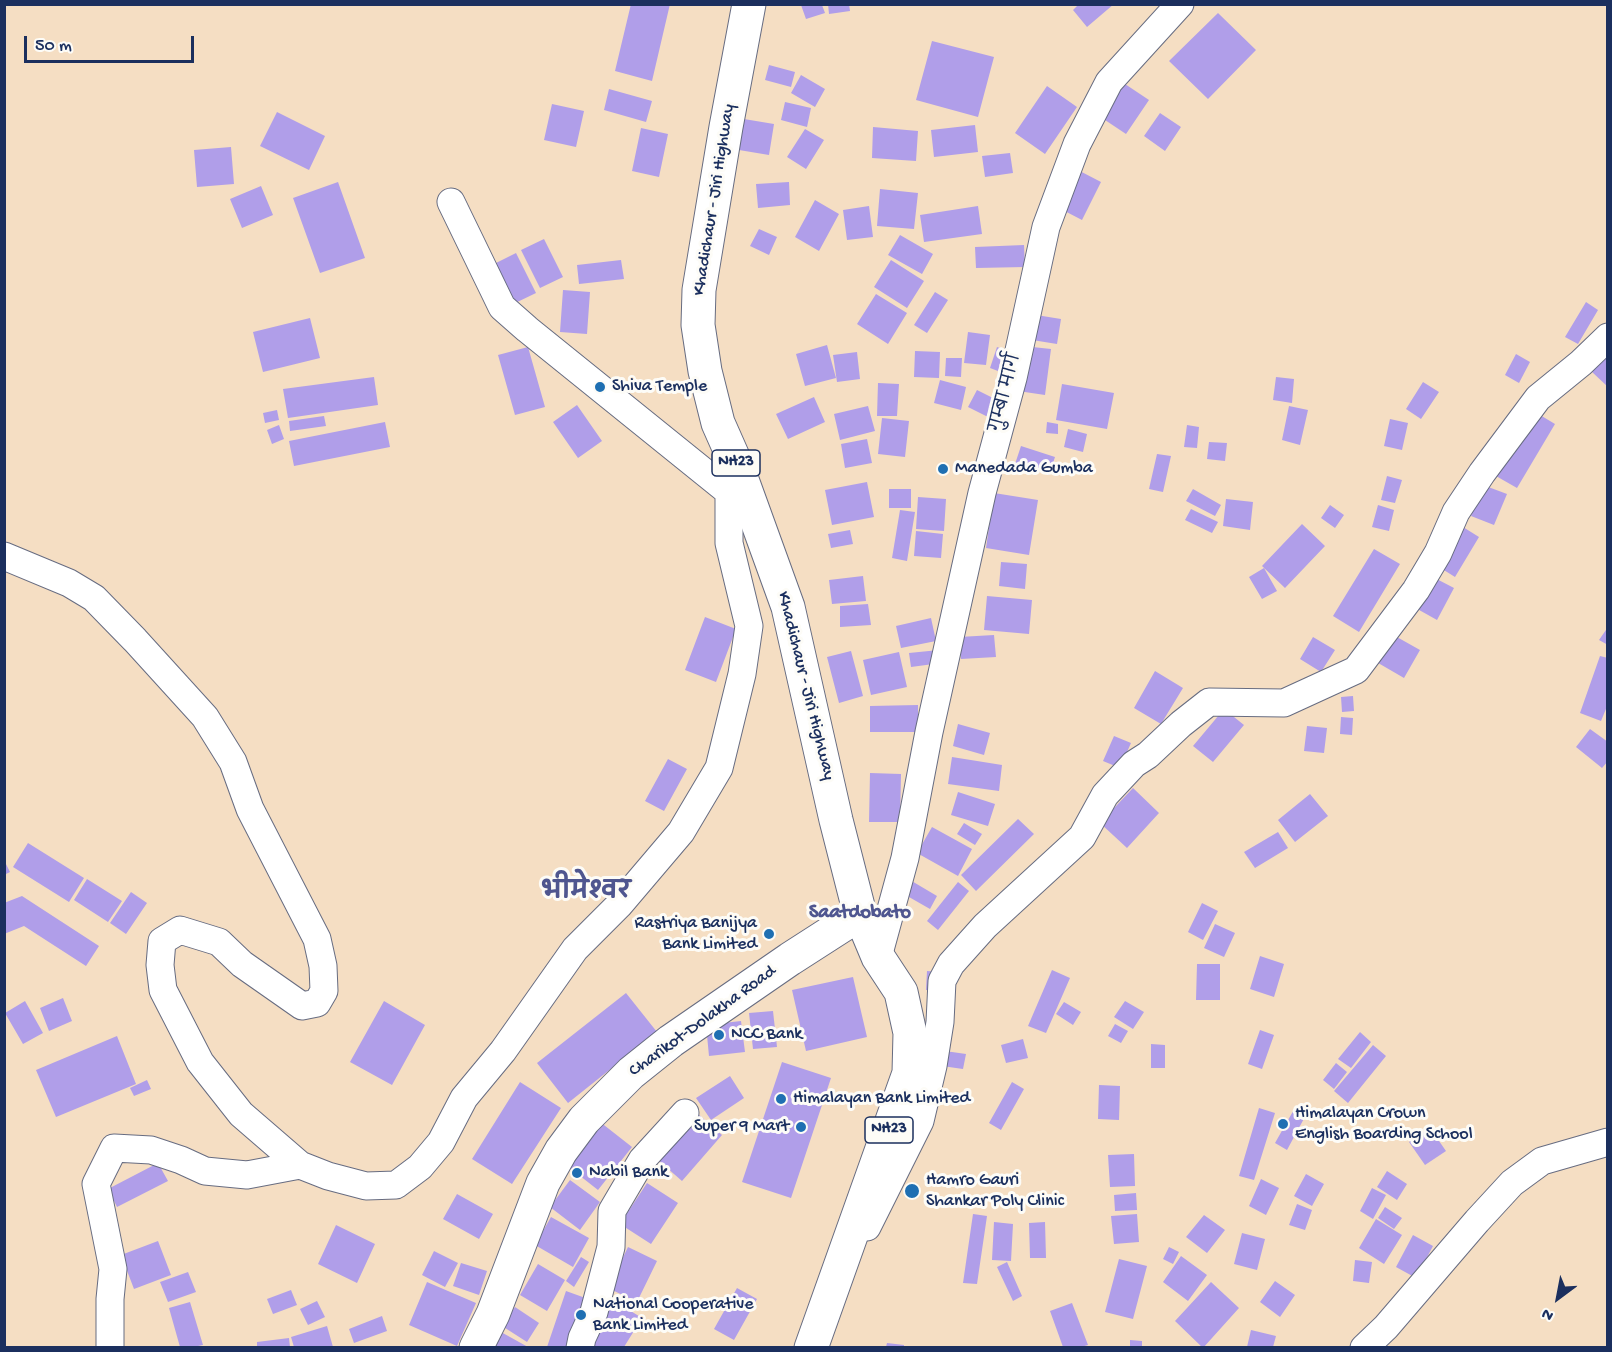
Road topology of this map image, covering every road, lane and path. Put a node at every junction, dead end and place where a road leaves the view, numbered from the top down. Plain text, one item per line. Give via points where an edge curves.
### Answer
1 (749, 4) edge
2 (1180, 4) edge
3 (451, 202) dead end
4 (1608, 337) edge
5 (733, 479) junction
6 (4, 556) edge
7 (860, 914) junction
8 (878, 957) junction
9 (685, 1113) dead end
10 (1608, 1142) edge
11 (300, 1165) junction
12 (838, 1269) junction
13 (110, 1347) edge
14 (476, 1347) edge
15 (580, 1347) edge
16 (811, 1347) edge
17 (1364, 1347) edge

1 - 5 main road, Khadichaur - Jiri Highway / NH23 via 699,290 698,326 705,371
2 - 8 street, गुम्बा मार्ग via 1109,82 1077,144 1046,227 1013,378 982,493 905,858
3 - 5 street via 502,307
4 - 12 street via 1538,398 1456,512 1416,590 1356,670 1284,703 1209,702 1134,764 1105,795 1082,837 951,964 942,981 940,1022 920,1120 867,1227
5 - 7 main road, Khadichaur - Jiri Highway / NH23 via 788,607
5 - 11 street via 729,543 749,626 742,674 719,768 681,832 619,905 575,949 464,1098 441,1142 420,1167 396,1185 366,1185
6 - 11 street via 69,583 94,598 206,717 233,762 250,809 317,939 324,992 317,1003 302,1005 242,964 219,942 180,930 162,941 163,990 200,1062 234,1105
7 - 8 main road, NH23
7 - 14 main road, Charikot-Dolakha Road via 671,1041 631,1073 584,1120 543,1183 493,1314
8 - 12 main road, NH23 via 901,992 910,1034 909,1073
9 - 15 street via 642,1160 612,1211 611,1247 594,1312
10 - 17 street via 1542,1161 1512,1183
11 - 13 street via 247,1175 205,1171 151,1150 114,1148 96,1184 113,1269
12 - 16 main road, NH23

